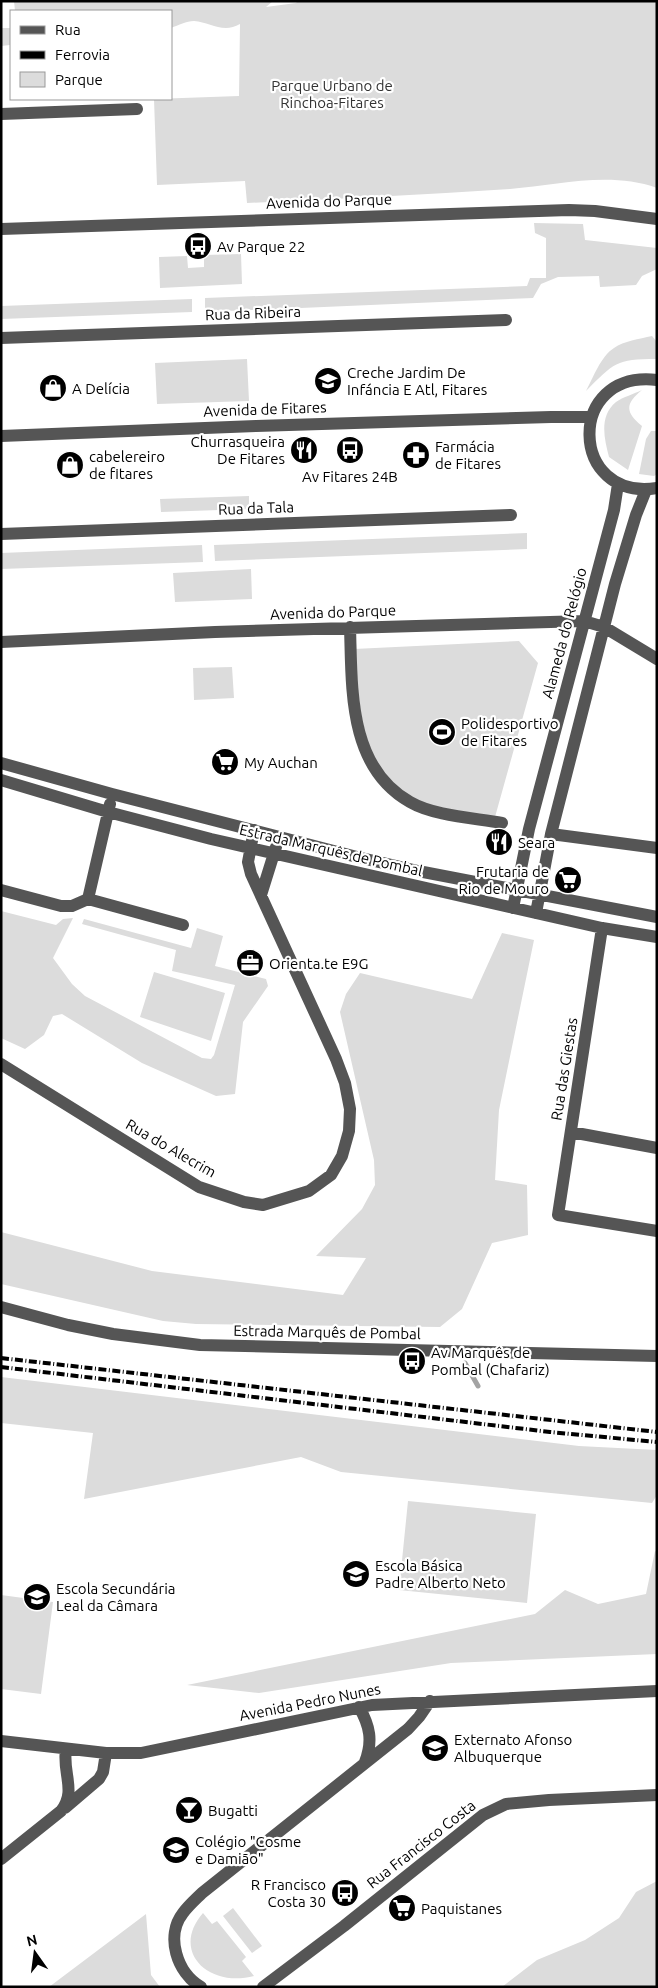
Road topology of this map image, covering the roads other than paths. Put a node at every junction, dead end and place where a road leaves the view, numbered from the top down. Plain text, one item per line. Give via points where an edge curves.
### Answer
1 (137, 109) dead end
2 (1, 114) edge
3 (657, 219) edge
4 (1, 230) edge
5 (506, 320) dead end
6 (1, 338) edge
7 (657, 380) edge
8 (591, 417) junction
9 (1, 436) edge
10 (618, 484) junction
11 (651, 489) edge
12 (511, 515) dead end
13 (1, 534) edge
14 (584, 621) junction
15 (350, 627) junction
16 (604, 627) junction
17 (1, 642) edge
18 (657, 659) edge
19 (1, 763) edge
20 (1, 780) edge
21 (112, 794) junction
22 (108, 812) junction
23 (502, 823) dead end
24 (254, 830) junction
25 (551, 834) junction
26 (278, 836) junction
27 (250, 848) junction
28 (657, 848) edge
29 (274, 854) junction
30 (517, 889) junction
31 (1, 890) edge
32 (539, 894) junction
33 (261, 895) junction
34 (88, 899) junction
35 (513, 908) junction
36 (536, 913) junction
37 (657, 917) edge
38 (183, 925) dead end
39 (602, 928) junction
40 (657, 937) edge
41 (1, 1064) edge
42 (571, 1132) junction
43 (657, 1148) edge
44 (657, 1231) edge
45 (1, 1307) edge
46 (657, 1356) edge
47 (657, 1690) edge
48 (430, 1701) junction
49 (359, 1706) junction
50 (1, 1742) edge
51 (66, 1749) junction
52 (106, 1753) junction
53 (365, 1762) junction
54 (657, 1795) edge
55 (61, 1811) junction
56 (1, 1859) edge
57 (201, 1987) edge
58 (263, 1987) edge

1 - 2 street
3 - 4 street, Avenida do Parque via 595,210 569,210
5 - 6 street, Rua da Ribeira
7 - 8 street via 626,381 610,389 598,402
8 - 9 street, Avenida de Fitares
8 - 10 street via 590,448 596,462
10 - 11 street
10 - 14 street, Alameda do Relógio
11 - 16 street via 636,515
12 - 13 street, Rua da Tala
14 - 15 street, Avenida do Parque
14 - 16 street, Avenida do Parque
14 - 30 street, Alameda do Relógio via 529,829
15 - 17 street, Avenida do Parque
15 - 23 street via 353,703 360,738 375,770 389,787 410,802 437,811
16 - 18 street, Avenida do Parque
16 - 25 street
19 - 21 street, Estrada Marquês de Pombal
20 - 22 street, Estrada Marquês de Pombal
21 - 22 street
21 - 24 street, Estrada Marquês de Pombal
22 - 27 street, Estrada Marquês de Pombal
22 - 34 street
24 - 26 street, Estrada Marquês de Pombal
24 - 27 street, Rua do Alecrim
25 - 28 street
25 - 32 street
26 - 29 street
26 - 30 street, Estrada Marquês de Pombal via 418,871
27 - 29 street, Estrada Marquês de Pombal
27 - 33 street, Rua do Alecrim via 248,862
29 - 33 street
29 - 35 street, Estrada Marquês de Pombal
30 - 32 street, Estrada Marquês de Pombal
30 - 35 street, Alameda do Relógio
31 - 34 street via 61,906 72,906
32 - 36 street
32 - 37 street, Estrada Marquês de Pombal
33 - 41 street, Rua do Alecrim via 336,1059 350,1109 349,1131 342,1156 331,1175 309,1192 263,1205 199,1187
34 - 38 street
35 - 36 street, Estrada Marquês de Pombal
36 - 39 street, Estrada Marquês de Pombal
39 - 40 street, Estrada Marquês de Pombal
39 - 42 street, Rua das Giestas
42 - 43 street
42 - 44 street, Rua das Giestas via 558,1215
45 - 46 street, Estrada Marquês de Pombal via 113,1334 200,1345
47 - 48 street, Avenida Pedro Nunes
48 - 49 street, Avenida Pedro Nunes
48 - 53 street via 408,1729
49 - 52 street, Avenida Pedro Nunes via 155,1751
49 - 53 street via 371,1737
50 - 51 street, Avenida Pedro Nunes
51 - 52 street, Avenida Pedro Nunes
51 - 55 street via 64,1767 69,1798
52 - 55 street via 99,1779
53 - 57 street via 202,1893 182,1914 174,1938 179,1964
54 - 58 street, Rua Francisco Costa via 506,1804 484,1815
55 - 56 street

